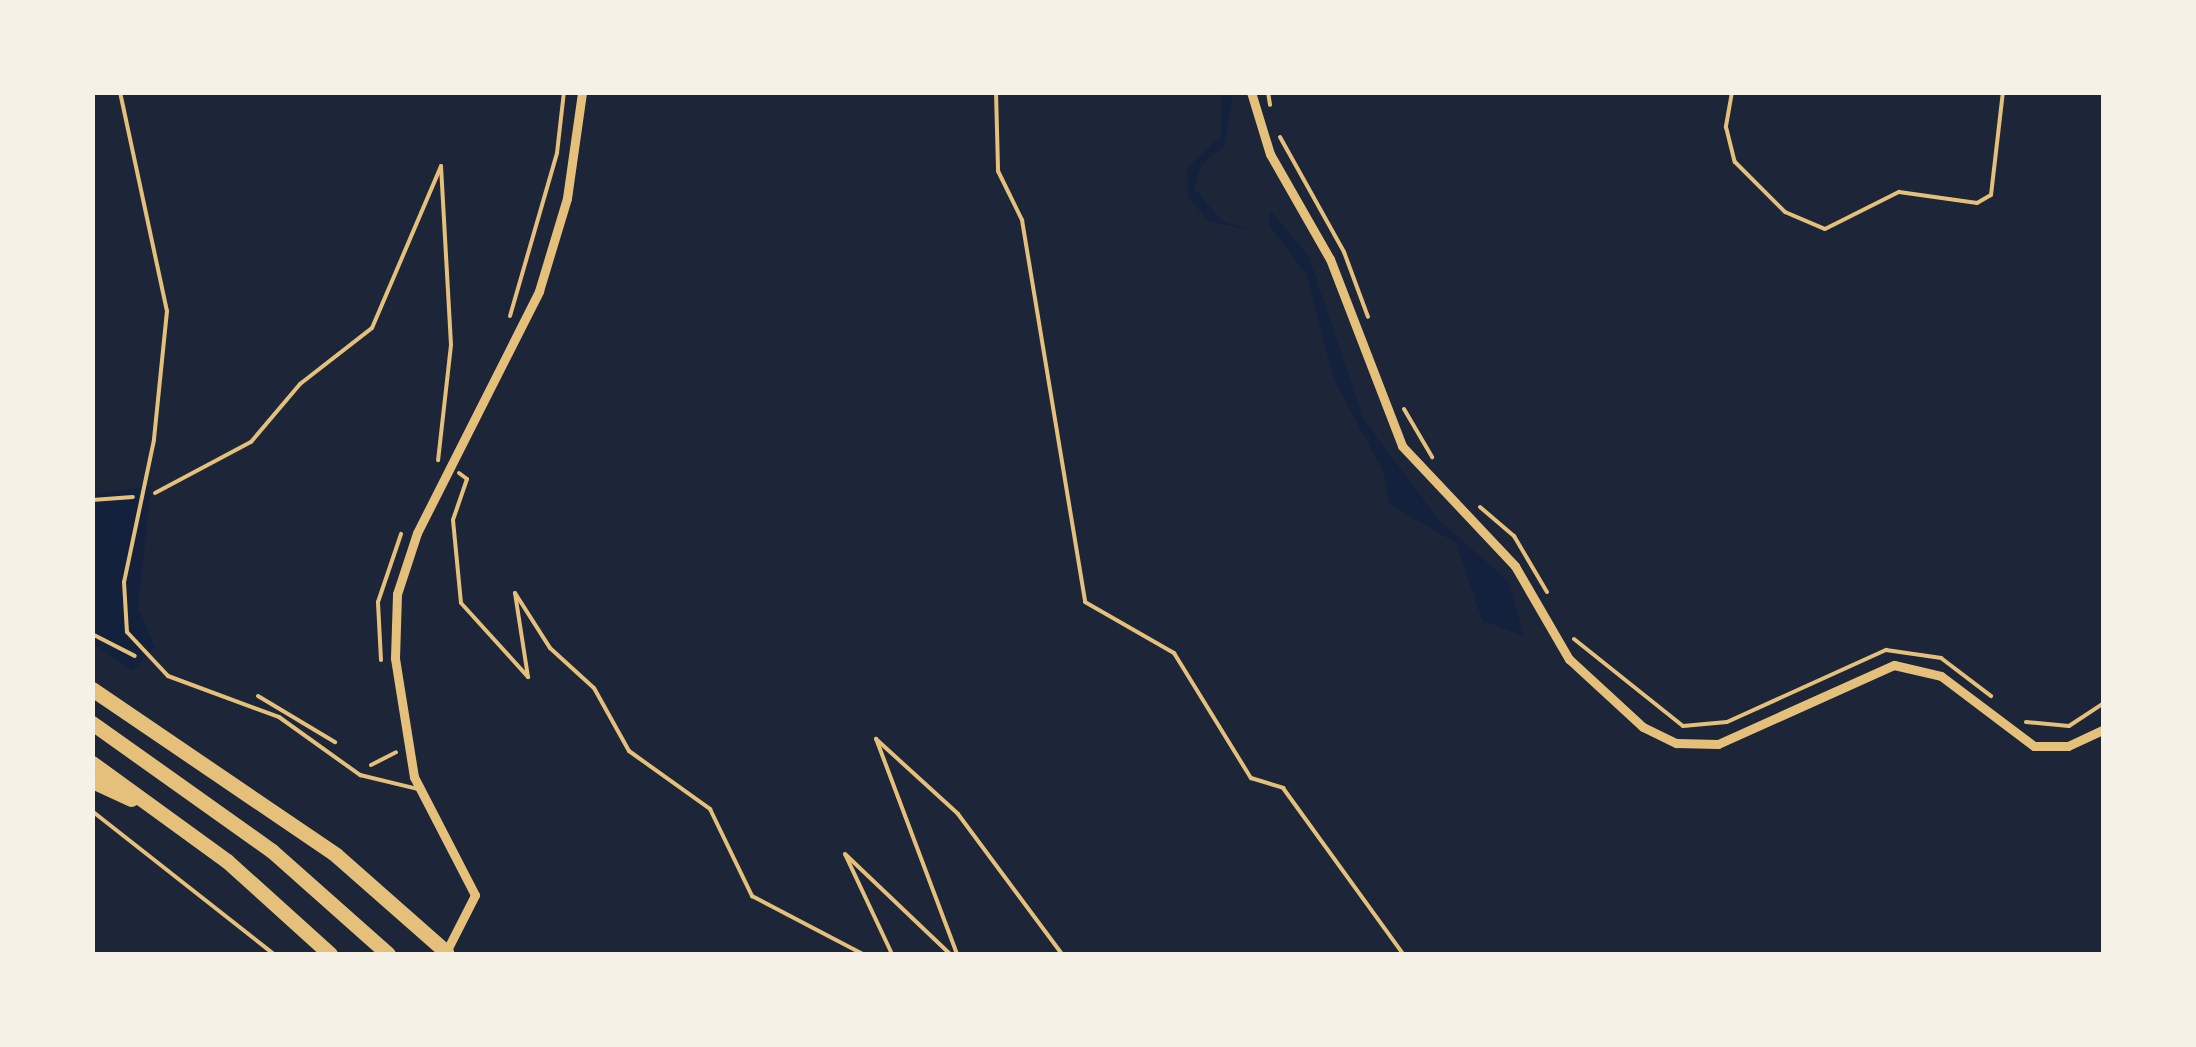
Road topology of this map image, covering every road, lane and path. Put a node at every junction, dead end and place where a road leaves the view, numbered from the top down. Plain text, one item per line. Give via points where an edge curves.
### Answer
1 (120, 92) edge
2 (564, 92) edge
3 (582, 92) edge
4 (996, 92) edge
5 (1251, 92) edge
6 (1268, 92) edge
7 (1732, 92) edge
8 (2003, 92) edge
9 (1273, 115) dead end
10 (1276, 129) dead end
11 (508, 322) dead end
12 (1370, 326) dead end
13 (1398, 399) dead end
14 (456, 430) dead end
15 (441, 463) junction
16 (1437, 465) dead end
17 (452, 469) junction
18 (432, 477) dead end
19 (467, 478) dead end
20 (92, 500) edge
21 (142, 501) junction
22 (1474, 502) dead end
23 (406, 524) dead end
24 (1554, 607) dead end
25 (1565, 626) dead end
26 (92, 634) edge
27 (148, 662) junction
28 (383, 674) dead end
29 (92, 689) edge
30 (252, 694) dead end
31 (2104, 703) edge
32 (2006, 712) dead end
33 (2019, 720) dead end
34 (92, 724) edge
35 (2104, 729) edge
36 (398, 744) dead end
37 (350, 755) dead end
38 (92, 763) edge
39 (362, 764) dead end
40 (92, 781) edge
41 (418, 789) junction
42 (92, 811) edge
43 (167, 816) junction
44 (446, 952) joint
45 (274, 954) edge
46 (328, 954) edge
47 (388, 954) edge
48 (863, 954) edge
49 (892, 954) edge
50 (950, 954) edge
51 (958, 954) edge
52 (1062, 954) edge
53 (1403, 954) edge

1 - 21 lane via 166,294
2 - 11 path via 557,153
3 - 17 street via 566,198 539,291
4 - 53 path via 998,171 1022,220 1085,602 1174,653 1250,778 1283,788
5 - 35 street via 1270,154 1330,259 1402,446 1441,498 1515,566 1570,659 1643,727 1676,743 1718,744 1894,665 1940,676 2034,746 2068,746
6 - 9 path
7 - 8 path via 1726,127 1735,162 1785,212 1825,229 1899,192 1977,203 1991,195
10 - 12 path via 1344,252
13 - 16 path
14 - 15 path
15 - 17 path
15 - 18 path
15 - 21 path via 434,448 452,345 441,166 372,328 300,384 251,442
17 - 41 street via 408,554 394,611
19 - 48 path via 453,520 461,603 528,677 515,592 550,648 588,679 629,751 710,809 752,896
20 - 21 path
21 - 27 lane via 123,616
22 - 24 path via 1514,536
23 - 28 path via 378,602
25 - 32 path via 1657,714 1683,726 1727,722 1886,650 1952,663
26 - 27 path
27 - 41 lane via 289,722 360,775
29 - 44 highway via 336,855
30 - 37 path via 309,719
31 - 33 path via 2069,726
34 - 47 highway via 256,840
36 - 39 path via 387,763
38 - 43 highway
40 - 43 highway
41 - 44 street via 474,895
42 - 45 path
43 - 46 highway
49 - 50 path via 845,854
51 - 52 path via 876,739 958,814

